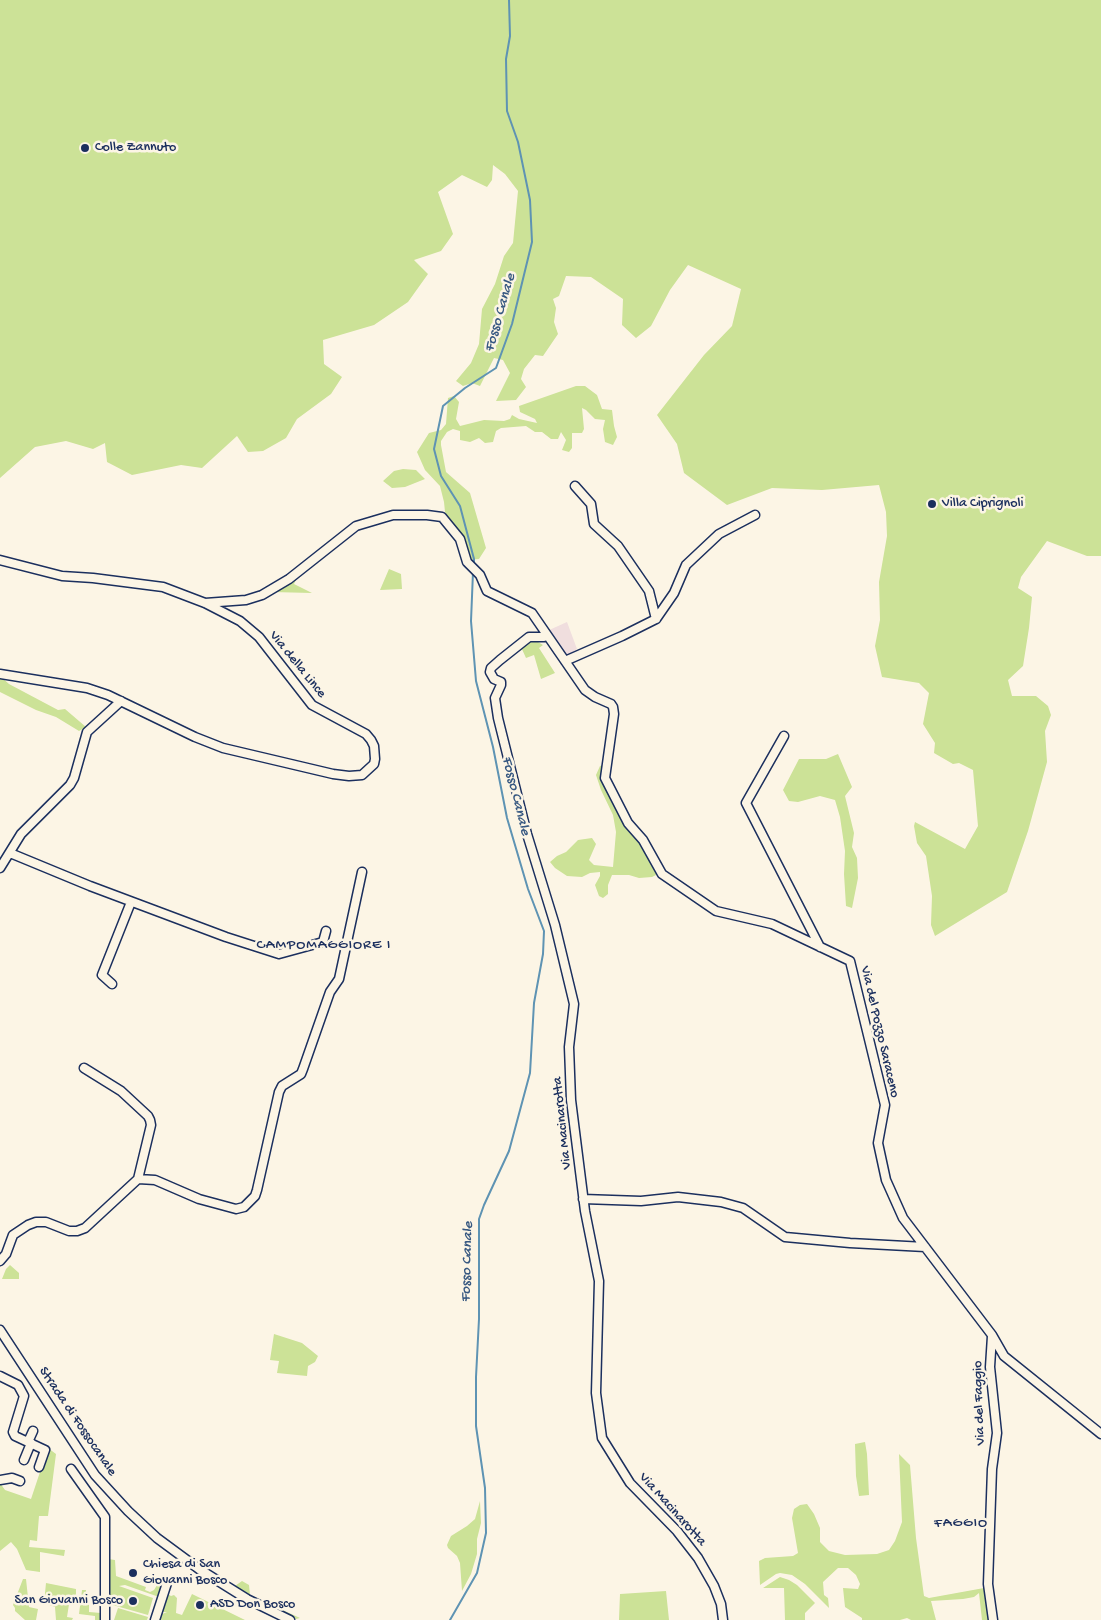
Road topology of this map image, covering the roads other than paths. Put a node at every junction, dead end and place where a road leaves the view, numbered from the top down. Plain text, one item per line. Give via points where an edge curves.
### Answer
1 (575, 486) dead end
2 (755, 515) dead end
3 (0, 560) edge
4 (205, 603) junction
5 (656, 619) junction
6 (547, 635) junction
7 (565, 661) junction
8 (0, 674) edge
9 (121, 701) junction
10 (784, 736) dead end
11 (10, 853) junction
12 (0, 868) edge
13 (362, 872) dead end
14 (131, 902) junction
15 (326, 931) dead end
16 (820, 947) junction
17 (112, 984) dead end
18 (84, 1068) dead end
19 (138, 1179) junction
20 (583, 1199) junction
21 (925, 1247) junction
22 (0, 1261) edge
23 (0, 1330) edge
24 (992, 1334) junction
25 (0, 1376) edge
26 (32, 1431) dead end
27 (1101, 1434) edge
28 (30, 1443) junction
29 (24, 1460) dead end
30 (40, 1467) dead end
31 (71, 1470) dead end
32 (1, 1480) edge
33 (20, 1480) dead end
34 (7, 1488) dead end
35 (167, 1583) dead end
36 (105, 1620) edge
37 (155, 1620) edge
38 (290, 1620) edge
39 (723, 1620) edge
40 (993, 1620) edge

1 - 5 street via 592,504 594,524 618,546 649,591
2 - 5 street via 719,534 686,566 674,593
3 - 4 street, Via della Lince via 62,576 163,587
4 - 6 street, Via del Pozzo Saraceno via 258,597 289,579 356,526 393,515 427,515 442,517 460,539 466,562 480,575 487,590 532,613
4 - 9 street, Via della Lince via 240,621 259,637 312,705 366,734 374,746 374,764 362,775 349,776 223,748
5 - 7 street
6 - 7 street, Via del Pozzo Saraceno
6 - 20 street, Via Macinarotta via 529,637 490,672 501,685 494,698 498,718 574,1004 569,1074
7 - 16 street, Via del Pozzo Saraceno via 585,690 613,707 605,778 628,824 643,840 662,874 716,910 772,924
8 - 9 street, Via della Lince via 87,688
9 - 11 street via 87,732 70,785 21,834
10 - 16 street via 746,803
11 - 12 street
11 - 14 street
13 - 19 street via 339,979 330,992 301,1074 282,1086 279,1092 255,1196 244,1207 236,1209 199,1199 155,1180
14 - 15 street via 279,954 323,942
14 - 17 street via 102,975
16 - 21 street, Via del Pozzo Saraceno via 850,961 885,1105 878,1143 886,1180 902,1218
18 - 19 street via 121,1091 150,1120
19 - 22 street via 77,1231 68,1231 46,1222 28,1225 14,1235
20 - 21 street via 640,1202 678,1197 721,1202 743,1208 785,1237
20 - 39 street, Via Macinarotta via 599,1281 596,1392 602,1438 630,1483 677,1531 698,1558 714,1586
21 - 24 street, Via del Pozzo Saraceno
23 - 38 street, Strada di Fossocanale via 96,1475 128,1511 157,1538 199,1569 247,1600
24 - 27 street, Via del Pozzo Saraceno via 1004,1356
24 - 40 street, Via del Faggio via 990,1367 997,1433 992,1468 988,1584
25 - 28 street via 18,1385 24,1396 12,1432
26 - 28 street
28 - 29 street
28 - 30 street via 45,1450
31 - 36 street via 104,1517
32 - 33 street
32 - 34 street
35 - 37 street

